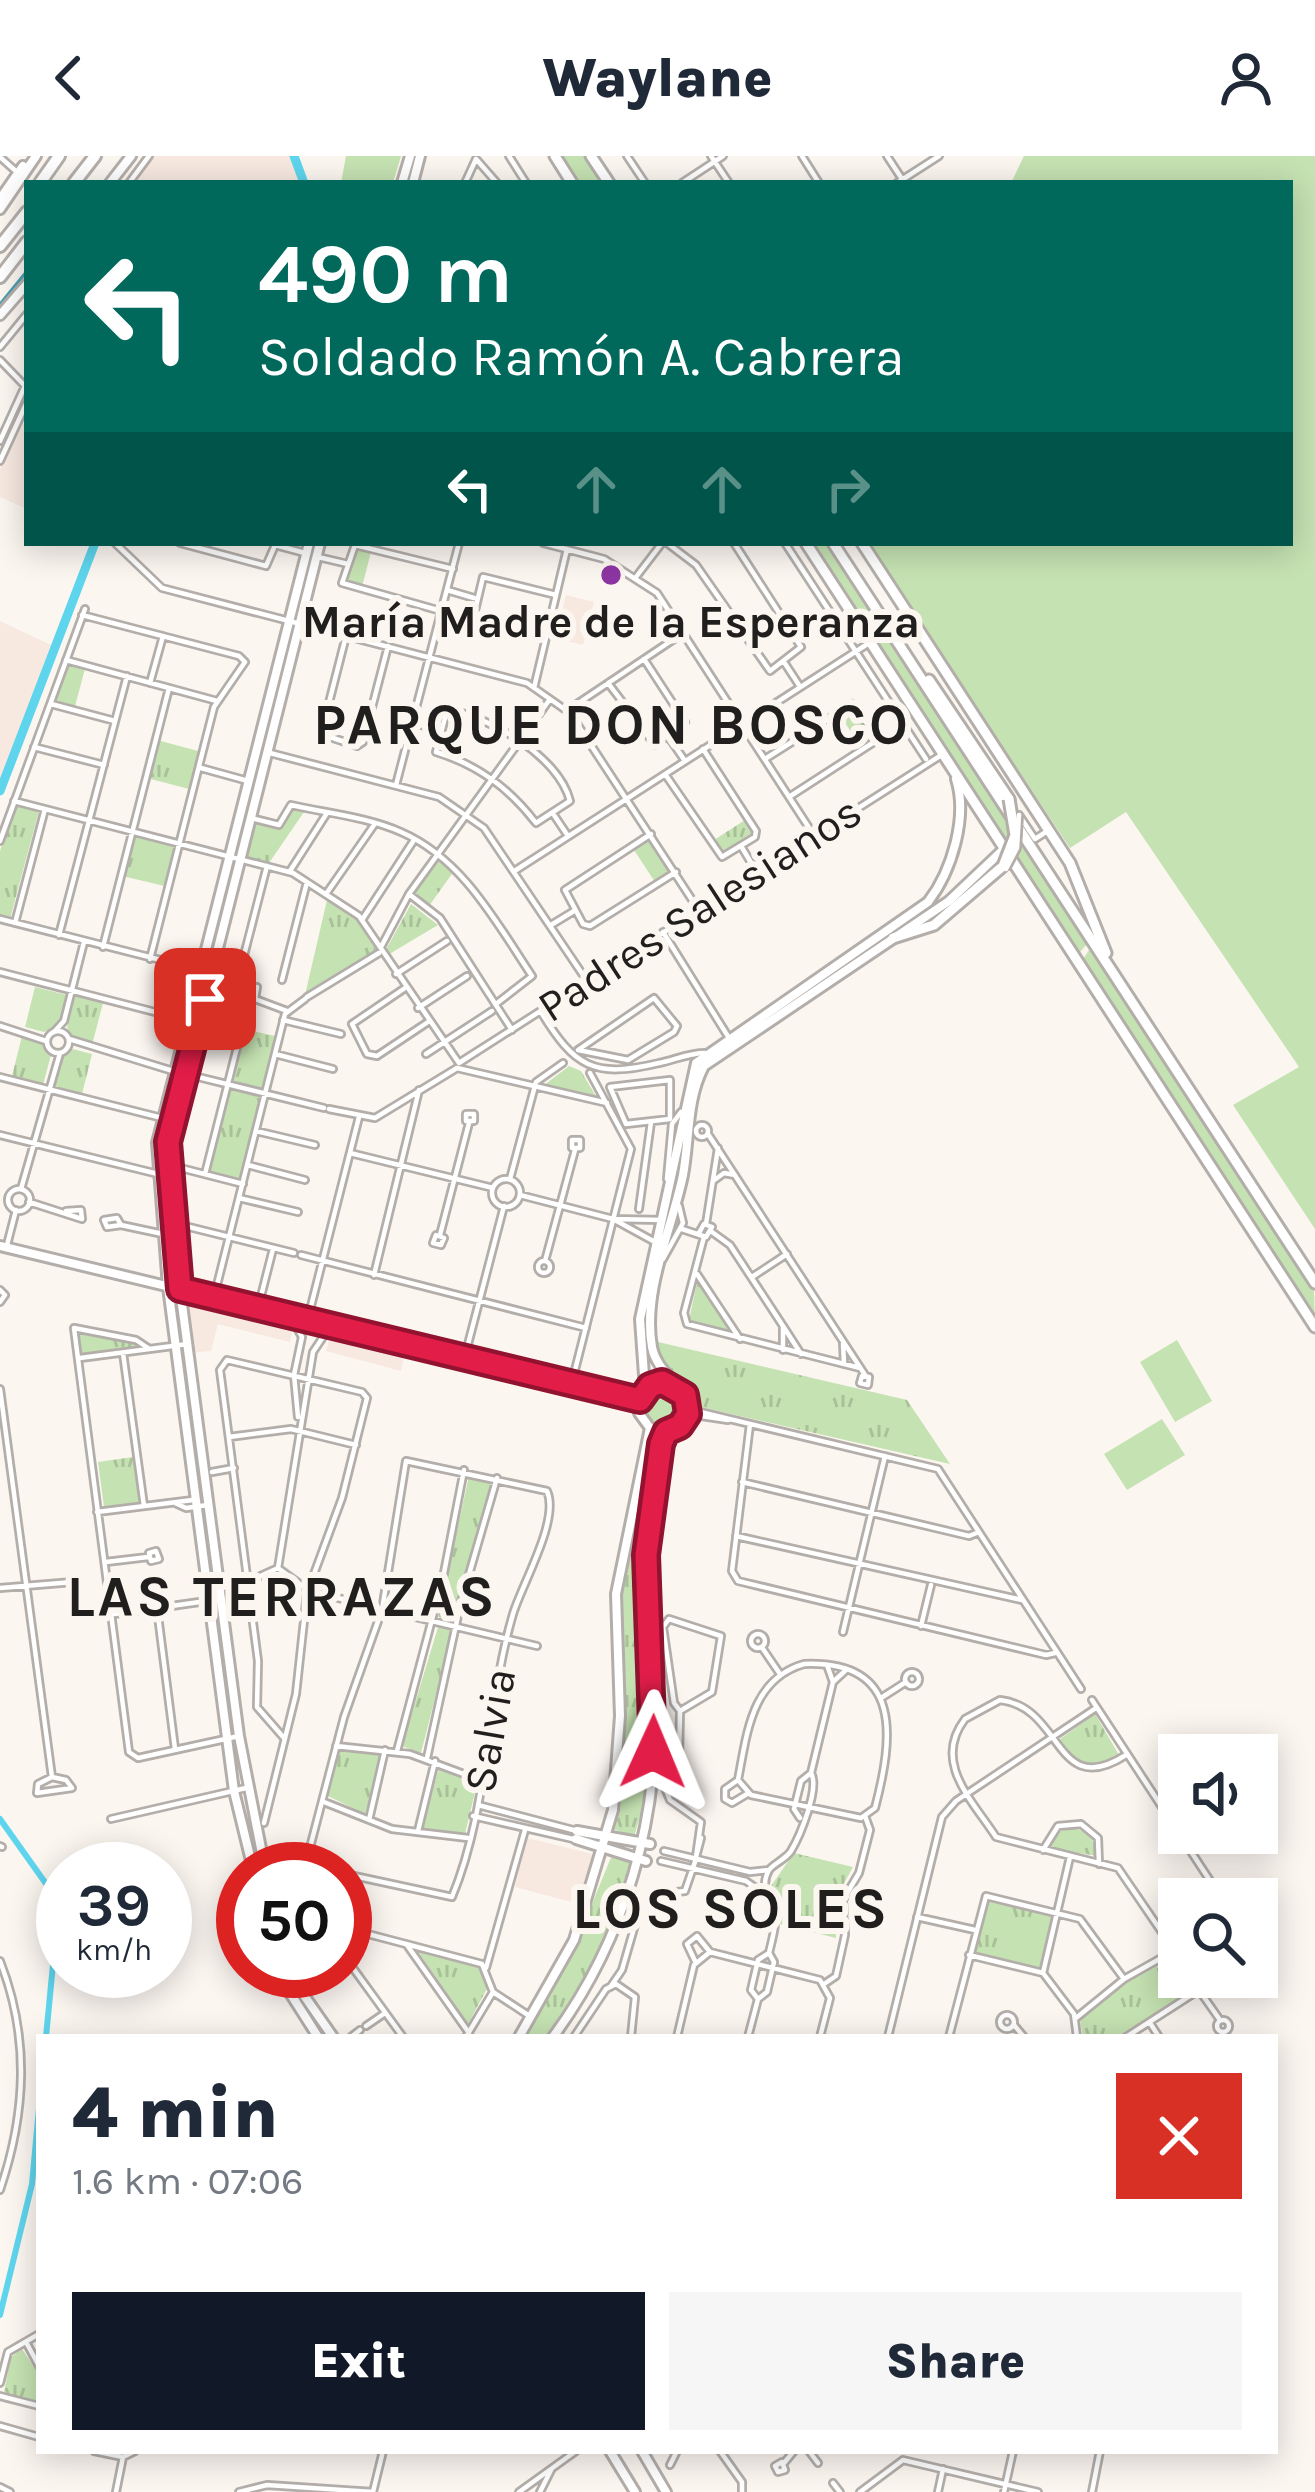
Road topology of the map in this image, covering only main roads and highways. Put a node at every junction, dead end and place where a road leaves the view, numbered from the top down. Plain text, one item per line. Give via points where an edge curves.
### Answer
1 (33, 156) edge
2 (131, 156) edge
3 (557, 156) edge
4 (20, 174) junction
5 (569, 179) edge
6 (112, 180) edge
7 (0, 199) edge
8 (0, 209) edge
9 (24, 213) edge
10 (0, 246) edge
11 (24, 246) edge
12 (0, 277) edge
13 (24, 287) edge
14 (0, 315) edge
15 (319, 546) edge
16 (808, 546) edge
17 (835, 546) edge
18 (864, 546) edge
19 (308, 548) edge
20 (295, 622) junction
21 (889, 628) junction
22 (869, 641) junction
23 (909, 659) junction
24 (261, 751) junction
25 (951, 766) junction
26 (1004, 849) junction
27 (1008, 866) junction
28 (933, 896) junction
29 (940, 907) junction
30 (892, 938) junction
31 (1118, 980) junction
32 (3, 1247) edge
33 (1315, 1283) edge
34 (168, 1287) junction
35 (180, 1289) junction
36 (1315, 1327) edge
37 (675, 1385) junction
38 (642, 1395) junction
39 (650, 1428) junction
40 (666, 1432) junction
41 (202, 1502) junction
42 (607, 1833) junction
43 (246, 1842) edge
44 (259, 1842) edge
45 (653, 1846) junction
46 (604, 1850) junction
47 (650, 1860) junction
48 (293, 1998) edge
49 (306, 1998) edge
50 (316, 2034) edge
51 (331, 2034) edge
52 (522, 2034) edge
53 (555, 2034) edge
54 (612, 2454) edge
55 (643, 2454) edge
56 (635, 2492) edge
57 (666, 2492) edge

1 - 4 main road
2 - 6 main road
3 - 5 main road
4 - 7 main road
4 - 8 main road
9 - 10 highway
11 - 12 highway
13 - 14 main road
15 - 20 main road
16 - 22 main road
17 - 21 main road
18 - 31 main road via 1081,884
19 - 20 main road
20 - 24 main road
21 - 22 main road
21 - 23 main road
22 - 25 main road
23 - 27 main road, bridge via 1009,799 1016,835
23 - 31 main road
24 - 34 main road via 162,1118
24 - 35 main road via 168,1142
25 - 26 main road
25 - 28 main road via 960,817
26 - 27 main road
26 - 29 main road
27 - 30 main road via 934,925
27 - 36 main road
28 - 29 main road
28 - 38 main road via 693,1068 640,1319
29 - 30 main road
30 - 37 main road via 707,1063 690,1109 652,1306 657,1364
31 - 33 main road
32 - 34 main road
34 - 35 main road
34 - 41 main road
35 - 38 main road
35 - 41 main road
37 - 38 main road via 656,1384
37 - 40 main road via 688,1412
38 - 39 main road via 641,1419
39 - 40 main road
39 - 42 main road via 616,1594 620,1731
40 - 45 main road via 647,1532
41 - 43 main road
41 - 44 main road via 224,1595
42 - 45 main road
42 - 46 main road
42 - 46 main road via 576,1835
45 - 47 main road
46 - 47 main road
46 - 52 main road via 574,1940
47 - 53 main road
48 - 50 main road
49 - 51 main road
54 - 56 main road
55 - 57 main road

